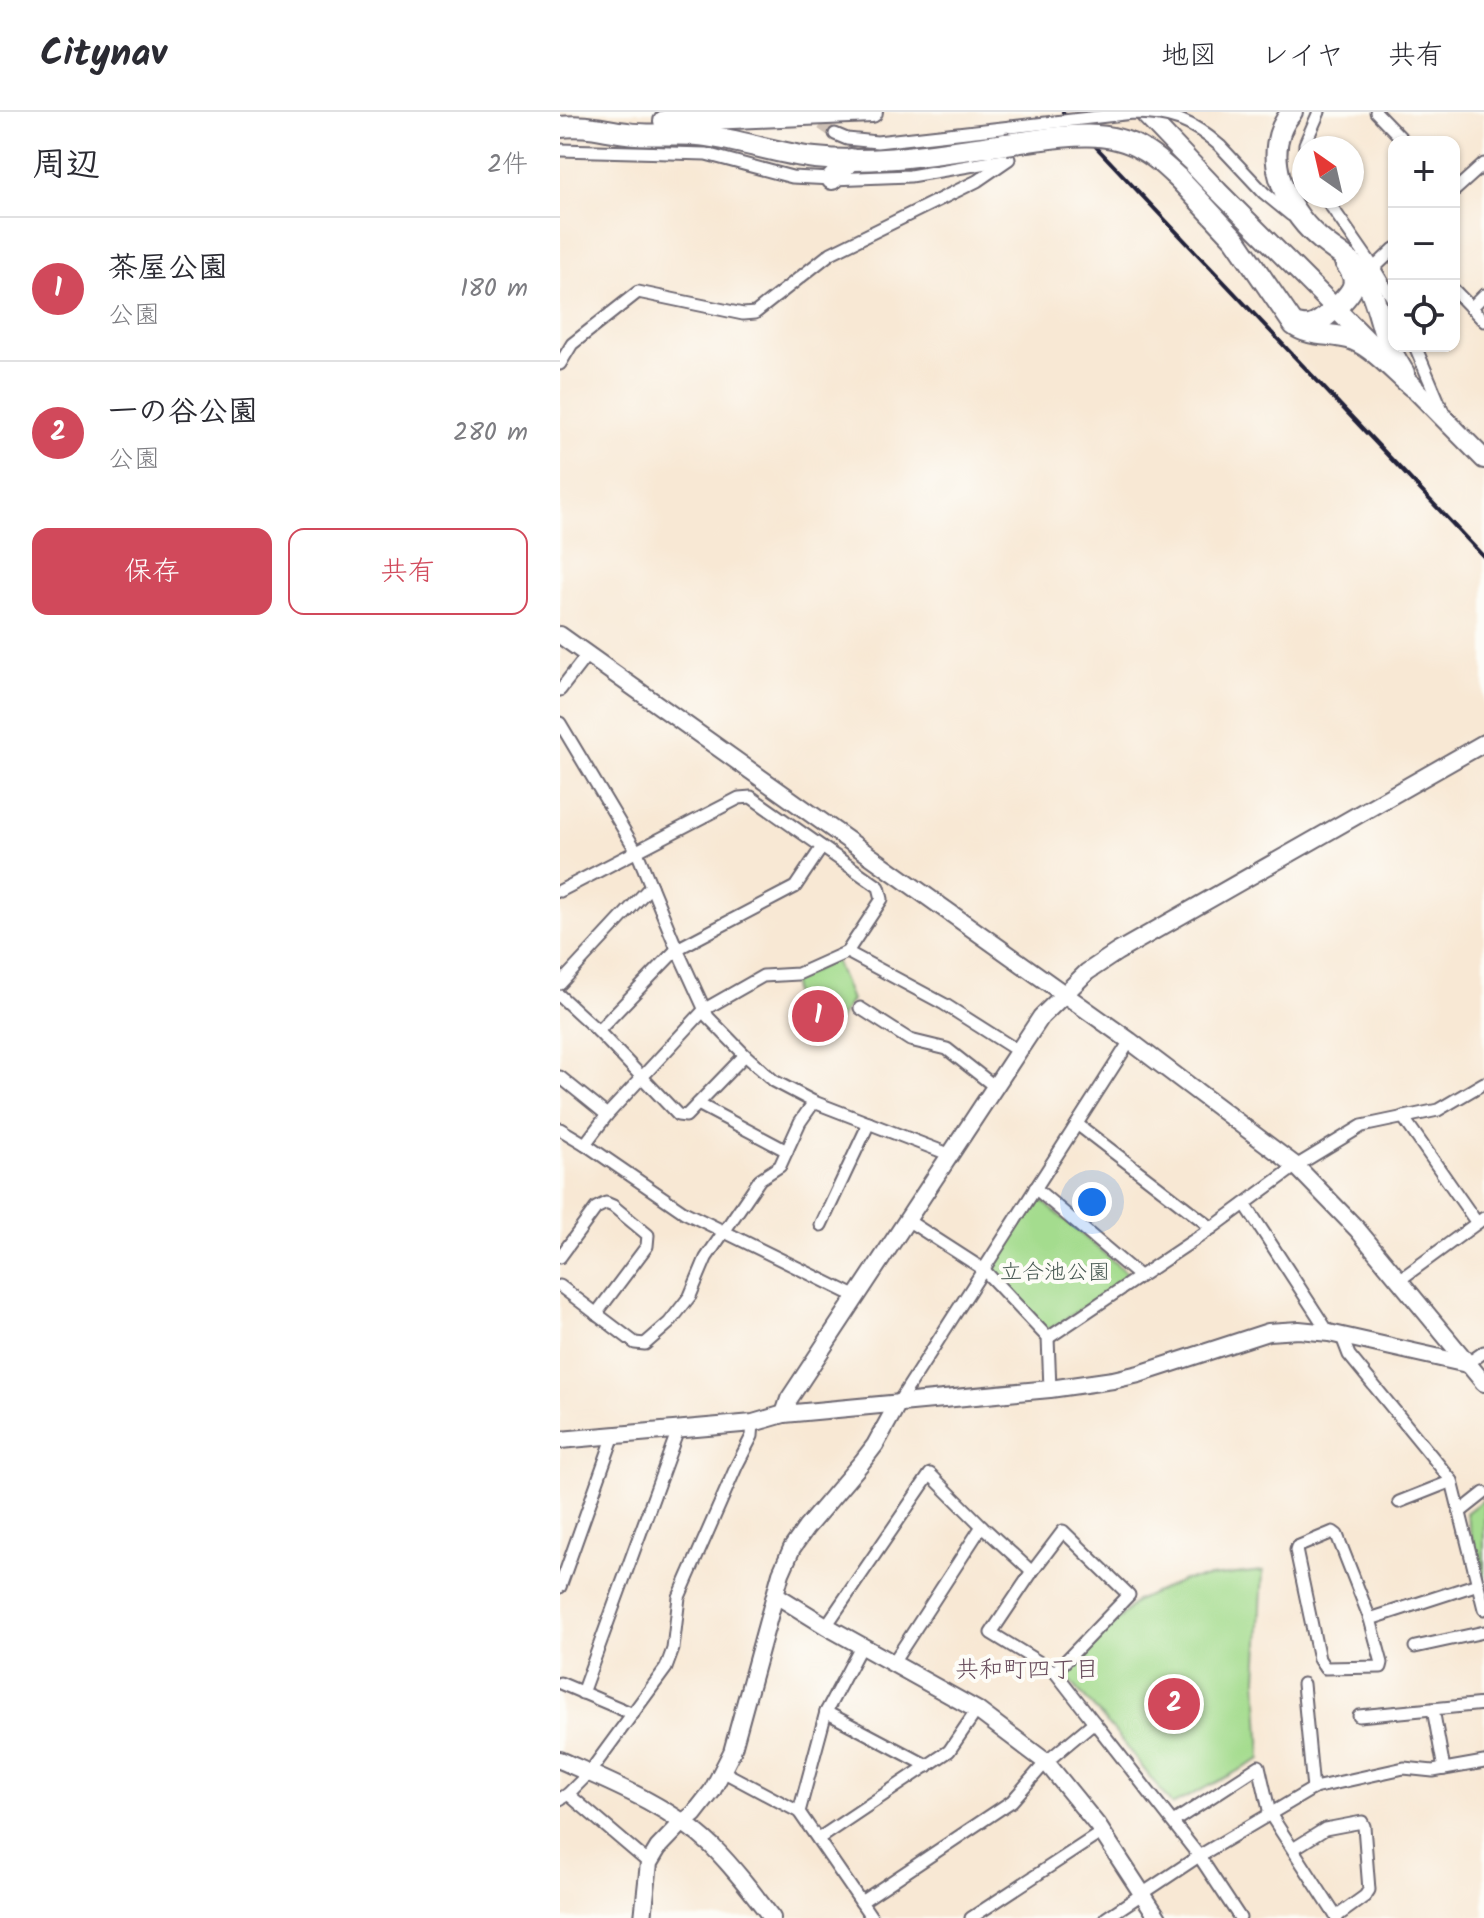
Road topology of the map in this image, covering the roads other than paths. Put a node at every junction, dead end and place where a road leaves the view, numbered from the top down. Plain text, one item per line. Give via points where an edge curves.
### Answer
1 (872, 112) edge
2 (1143, 112) edge
3 (1319, 112) edge
4 (1376, 112) edge
5 (1289, 115) edge
6 (566, 125) edge
7 (835, 134) tunnel mouth
8 (1008, 136) junction
9 (1308, 136) edge
10 (1399, 136) edge
11 (560, 150) edge
12 (816, 158) junction
13 (851, 159) junction
14 (1484, 164) edge
15 (832, 179) junction
16 (1460, 186) edge
17 (1332, 208) edge
18 (1306, 226) junction
19 (1334, 250) junction
20 (1388, 255) edge
21 (1374, 268) junction
22 (1388, 291) edge
23 (1484, 295) edge
24 (1460, 296) edge
25 (1336, 307) junction
26 (1471, 308) junction
27 (1484, 321) edge
28 (1294, 325) junction
29 (560, 337) edge
30 (572, 344) junction
31 (1418, 352) edge
32 (560, 364) edge
33 (1413, 387) junction
34 (1447, 422) junction
35 (1484, 459) edge
36 (560, 635) edge
37 (587, 655) junction
38 (560, 690) edge
39 (560, 723) edge
40 (1484, 743) edge
41 (822, 847) junction
42 (637, 852) junction
43 (651, 886) junction
44 (560, 891) edge
45 (677, 949) junction
46 (847, 952) junction
47 (560, 984) edge
48 (1064, 993) junction
49 (560, 996) edge
50 (860, 1008) dead end
51 (705, 1009) junction
52 (598, 1031) junction
53 (1130, 1041) junction
54 (1018, 1051) junction
55 (745, 1055) junction
56 (560, 1077) edge
57 (640, 1077) junction
58 (1484, 1083) edge
59 (994, 1086) junction
60 (814, 1102) junction
61 (698, 1104) junction
62 (607, 1115) junction
63 (1403, 1117) junction
64 (869, 1123) junction
65 (1077, 1124) junction
66 (560, 1129) edge
67 (585, 1144) junction
68 (787, 1151) junction
69 (951, 1155) junction
70 (1296, 1166) junction
71 (1035, 1188) junction
72 (1245, 1204) junction
73 (907, 1220) junction
74 (1480, 1220) edge
75 (821, 1225) dead end
76 (1212, 1228) junction
77 (724, 1232) junction
78 (560, 1257) edge
79 (983, 1269) junction
80 (1139, 1276) junction
81 (1398, 1281) junction
82 (560, 1286) edge
83 (857, 1297) junction
84 (596, 1314) junction
85 (1336, 1335) junction
86 (1048, 1338) junction
87 (1484, 1352) edge
88 (1467, 1364) junction
89 (1484, 1383) edge
90 (1050, 1389) junction
91 (898, 1403) junction
92 (784, 1414) junction
93 (753, 1423) junction
94 (678, 1430) junction
95 (614, 1435) junction
96 (560, 1440) edge
97 (1452, 1481) junction
98 (1484, 1493) edge
99 (1399, 1502) dead end
100 (1460, 1512) junction
101 (982, 1526) junction
102 (1032, 1572) junction
103 (1478, 1584) junction
104 (560, 1587) edge
105 (776, 1595) junction
106 (1484, 1609) edge
107 (1370, 1619) junction
108 (826, 1626) junction
109 (1484, 1632) edge
110 (861, 1646) junction
111 (1415, 1647) dead end
112 (893, 1663) junction
113 (1055, 1672) junction
114 (560, 1683) edge
115 (1303, 1684) dead end
116 (582, 1693) junction
117 (1484, 1704) edge
118 (1433, 1709) junction
119 (977, 1710) junction
120 (826, 1712) junction
121 (633, 1714) junction
122 (1359, 1716) dead end
123 (1094, 1722) junction
124 (560, 1760) edge
125 (1046, 1762) junction
126 (1484, 1762) edge
127 (928, 1766) junction
128 (1444, 1769) junction
129 (722, 1771) junction
130 (589, 1773) junction
131 (1313, 1789) junction
132 (564, 1796) edge
133 (799, 1812) junction
134 (1270, 1814) junction
135 (1173, 1822) junction
136 (682, 1823) junction
137 (1102, 1832) junction
138 (818, 1839) junction
139 (1293, 1849) junction
140 (1199, 1856) junction
141 (649, 1863) junction
142 (1142, 1894) junction
143 (861, 1902) junction
144 (1336, 1917) edge
145 (643, 1918) edge
146 (772, 1918) edge
147 (872, 1918) edge
148 (971, 1918) edge
149 (1106, 1918) edge
150 (1158, 1918) edge
151 (1240, 1918) edge

1 - 6 highway
2 - 25 main road
3 - 9 street
4 - 10 street
5 - 18 highway via 1279,130 1279,175 1292,209
6 - 12 highway via 630,134 704,135
7 - 8 street via 877,142
8 - 13 highway via 904,156
8 - 18 street, bridge via 1133,113 1186,121
8 - 28 highway, bridge via 1112,137 1144,150 1235,239
11 - 15 street via 706,154 792,177
12 - 13 highway
12 - 15 street
13 - 15 highway
14 - 16 street
15 - 30 street via 910,176 1009,159 977,181 831,253 755,313 638,292
17 - 21 street
18 - 19 highway
19 - 25 highway via 1354,279
19 - 33 highway via 1369,286 1393,354
20 - 21 street
21 - 22 street
23 - 26 street
24 - 26 street
25 - 28 highway via 1316,324
25 - 33 main road
26 - 27 street
28 - 33 highway via 1362,344
29 - 30 street
30 - 32 street
31 - 34 street
33 - 34 main road
34 - 35 main road
36 - 37 street
37 - 38 street
37 - 48 street
39 - 42 street
40 - 48 street via 1117,952
41 - 42 street via 751,797 739,798
41 - 45 street via 795,887
41 - 46 street via 879,887 882,899
42 - 43 street
42 - 44 street
43 - 45 street
43 - 47 street
45 - 51 street
45 - 52 street
46 - 51 street via 798,974 763,976
46 - 54 street
48 - 53 street
48 - 54 street
49 - 52 street
50 - 59 street via 910,1040 947,1049
51 - 55 street
51 - 57 street
52 - 57 street
53 - 65 street
53 - 70 street
54 - 59 street
55 - 60 street via 774,1081
55 - 61 street
56 - 62 street
57 - 61 street via 678,1115 686,1116
57 - 62 street
58 - 63 street via 1438,1110
59 - 69 street
60 - 64 street
60 - 68 street
61 - 68 street
62 - 67 street
63 - 70 street via 1362,1126
63 - 74 street
64 - 69 street
64 - 75 street
65 - 71 street
65 - 76 street
66 - 67 street
67 - 77 street via 684,1212
68 - 77 street via 780,1166 760,1179
69 - 73 street
70 - 72 street
70 - 81 street
71 - 79 street
71 - 80 street
72 - 76 street
72 - 85 street
73 - 79 street
73 - 83 street
74 - 81 street
76 - 80 street
77 - 83 street
77 - 84 street via 690,1296 645,1344 635,1343
78 - 84 street via 596,1208 606,1203 648,1235 647,1246
79 - 86 street
79 - 91 street
80 - 86 street
81 - 88 street
82 - 84 street
83 - 92 street
85 - 88 street
85 - 90 street via 1268,1332 1139,1374
85 - 97 street
86 - 90 street
87 - 88 street
88 - 89 street
90 - 91 street
91 - 92 street
91 - 105 street via 875,1445 792,1548
92 - 93 street
93 - 94 street
93 - 121 street via 752,1436 679,1597 666,1668
94 - 95 street
94 - 116 street
95 - 96 street
95 - 104 street
97 - 99 street
97 - 100 street
98 - 100 street
100 - 103 street
101 - 102 street
101 - 108 street via 930,1474
101 - 112 street
102 - 113 street via 991,1633
102 - 113 street via 1063,1531 1129,1595
103 - 106 street
103 - 107 street
105 - 108 street
105 - 129 street
107 - 107 street via 1381,1667 1325,1668 1297,1547 1333,1532 1337,1535
108 - 110 street
109 - 111 street
110 - 112 street
110 - 120 street
112 - 119 street
113 - 123 street
114 - 116 street
115 - 131 street
116 - 121 street
117 - 118 street
118 - 122 street
118 - 128 street
119 - 125 street
119 - 127 street via 949,1751
120 - 127 street
120 - 133 street
121 - 130 street
123 - 125 street
123 - 135 street
124 - 130 street
125 - 137 street
125 - 143 street via 1012,1801
126 - 128 street
127 - 138 street
128 - 131 street via 1404,1768
129 - 133 street
129 - 136 street via 712,1791
130 - 132 street
130 - 136 street
131 - 134 street
132 - 141 street
133 - 138 street
134 - 135 street via 1259,1766
134 - 139 street
134 - 140 street
135 - 140 street
136 - 141 street
136 - 146 street via 738,1874
137 - 142 street
137 - 148 street
138 - 143 street
139 - 144 street
139 - 144 street via 1325,1829 1362,1822 1369,1890
140 - 142 street
140 - 151 street
141 - 145 street
142 - 149 street
142 - 150 street
143 - 147 street

